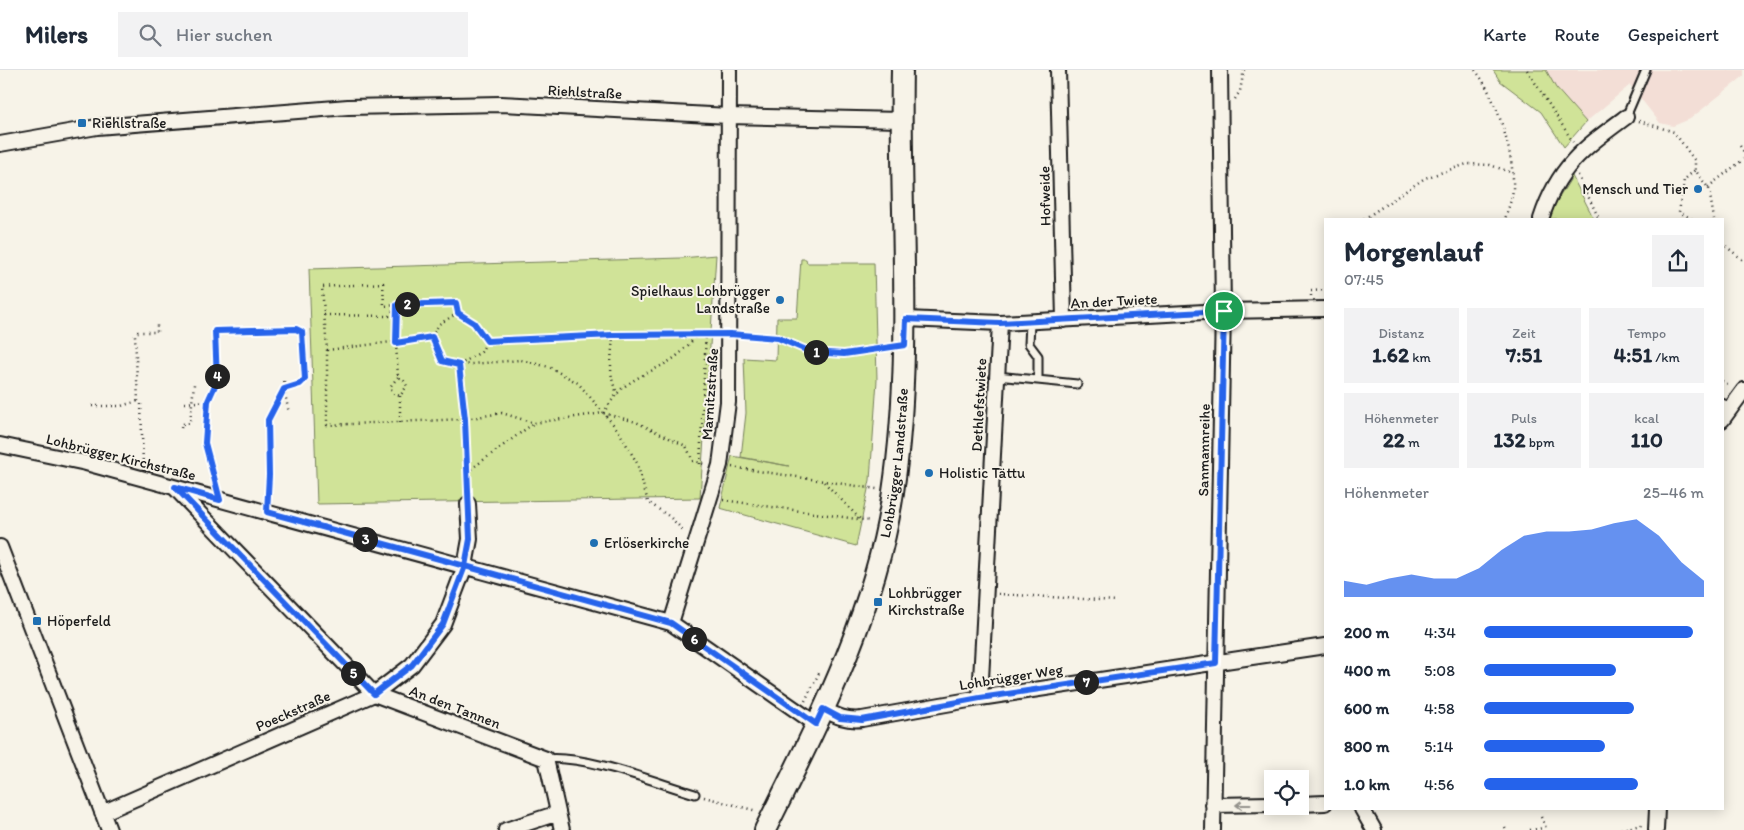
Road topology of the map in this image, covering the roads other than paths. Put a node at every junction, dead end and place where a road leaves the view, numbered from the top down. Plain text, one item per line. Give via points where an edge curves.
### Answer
1 (729, 70) edge
2 (902, 70) edge
3 (1058, 70) edge
4 (1220, 70) edge
5 (1646, 70) edge
6 (729, 116) junction
7 (1626, 117) joint
8 (901, 120) junction
9 (0, 144) edge
10 (1542, 218) edge
11 (1324, 309) edge
12 (1224, 311) junction
13 (906, 319) junction
14 (1064, 320) junction
15 (1030, 322) junction
16 (1000, 323) junction
17 (997, 376) junction
18 (1038, 380) junction
19 (1077, 384) dead end
20 (1744, 390) edge
21 (1727, 405) edge
22 (0, 446) edge
23 (175, 487) junction
24 (468, 504) road end
25 (0, 547) edge
26 (465, 566) junction
27 (671, 623) junction
28 (1324, 646) edge
29 (1216, 663) junction
30 (374, 694) junction
31 (980, 698) junction
32 (812, 716) junction
33 (546, 758) junction
34 (695, 794) road end
35 (1324, 803) edge
36 (1264, 804) edge
37 (1309, 804) edge
38 (1213, 805) junction
39 (1363, 810) edge
40 (102, 813) junction
41 (558, 814) junction
42 (769, 822) edge
43 (109, 830) edge
44 (506, 830) edge
45 (562, 830) edge
46 (1213, 830) edge
47 (1374, 830) edge

1 - 6 street, Marnitzstraße
2 - 8 street, Lohbrügger Landstraße
3 - 14 street, Hofweide
4 - 12 street, Sanmannreihe
5 - 7 lane
6 - 8 street, Riehlstraße
6 - 9 street, Riehlstraße via 501,104 348,107 84,129
6 - 27 street, Marnitzstraße via 728,402 720,465
7 - 10 street via 1567,165 1548,197
8 - 13 street, Lohbrügger Landstraße
11 - 12 street, An der Twiete
12 - 14 street, An der Twiete
12 - 29 street, Sanmannreihe
13 - 16 street, An der Twiete
13 - 32 street, Lohbrügger Landstraße via 904,403 888,523 853,640
14 - 15 street, An der Twiete
15 - 16 street, An der Twiete
15 - 18 lane via 1029,344 1038,356
16 - 17 street, Dethlefstwiete
17 - 18 lane
17 - 31 street, Dethlefstwiete
18 - 19 lane
20 - 21 street
22 - 23 street, Lohbrügger Kirchstraße via 86,463
23 - 26 street, Lohbrügger Kirchstraße
23 - 30 street, An den Tannen
24 - 26 street, Poeckstraße via 470,539
25 - 40 street
26 - 27 street, Lohbrügger Kirchstraße
26 - 30 street, Poeckstraße via 443,624 412,665
27 - 32 street, Lohbrügger Kirchstraße
28 - 29 street, Lohbrügger Weg
29 - 31 street, Lohbrügger Weg
29 - 38 street, Sanmannreihe
30 - 33 street, An den Tannen
30 - 40 street, Poeckstraße
31 - 32 street, Lohbrügger Weg via 851,720
32 - 42 street, Lohbrügger Landstraße
33 - 34 lane, An den Tannen via 583,761
33 - 41 street
35 - 37 street
36 -> 38 street
38 - 46 street, Sanmannreihe
39 - 47 street
40 - 43 street
41 - 44 street
41 - 45 street

